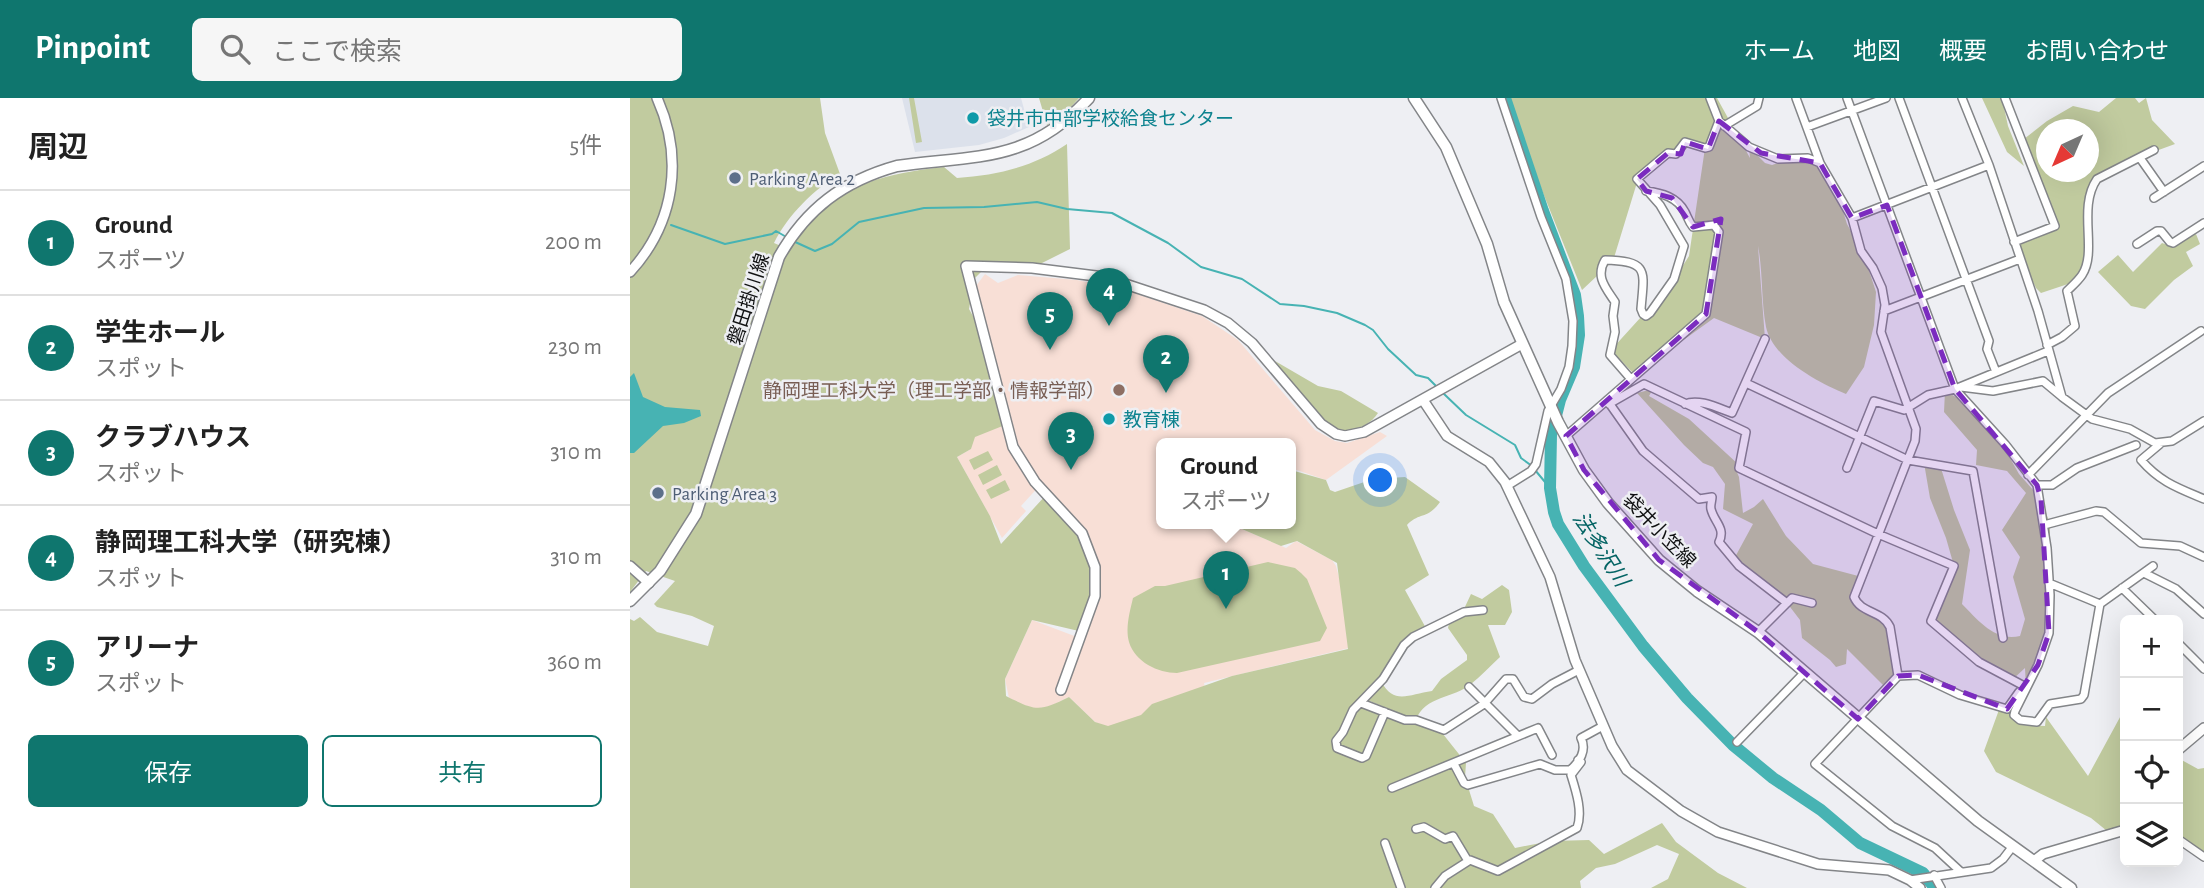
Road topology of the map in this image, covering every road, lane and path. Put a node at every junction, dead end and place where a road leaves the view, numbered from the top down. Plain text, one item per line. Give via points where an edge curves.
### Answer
1 (657, 98) edge
2 (1089, 98) edge
3 (1414, 98) edge
4 (1501, 98) edge
5 (1710, 98) edge
6 (1759, 98) edge
7 (1796, 98) edge
8 (1847, 98) edge
9 (1886, 98) edge
10 (1899, 98) edge
11 (1962, 98) edge
12 (2005, 98) edge
13 (1852, 110) junction
14 (1722, 123) junction
15 (1807, 127) junction
16 (2154, 150) dead end
17 (2140, 158) junction
18 (1820, 163) junction
19 (1989, 165) junction
20 (2204, 166) edge
21 (1932, 188) junction
22 (1647, 191) junction
23 (2164, 192) junction
24 (2154, 198) dead end
25 (1887, 205) junction
26 (1852, 218) junction
27 (2204, 223) edge
28 (2014, 242) junction
29 (2137, 244) dead end
30 (2020, 260) junction
31 (630, 272) edge
32 (1966, 281) junction
33 (1921, 298) junction
34 (1884, 311) junction
35 (2201, 331) dead end
36 (1765, 339) dead end
37 (1522, 344) junction
38 (2047, 348) junction
39 (1996, 372) junction
40 (1630, 379) junction
41 (1746, 383) junction
42 (1957, 388) junction
43 (2062, 397) junction
44 (1423, 400) junction
45 (1608, 402) junction
46 (1685, 404) junction
47 (1551, 406) junction
48 (1908, 407) junction
49 (2087, 416) junction
50 (2204, 421) edge
51 (1566, 436) junction
52 (1859, 437) junction
53 (2160, 444) junction
54 (2136, 445) dead end
55 (1908, 460) junction
56 (1847, 468) dead end
57 (2028, 475) junction
58 (2037, 485) junction
59 (1507, 486) junction
60 (2204, 499) edge
61 (2045, 525) junction
62 (1878, 534) junction
63 (2204, 557) edge
64 (630, 566) edge
65 (2153, 566) dead end
66 (2144, 573) junction
67 (649, 583) junction
68 (2049, 583) junction
69 (2122, 588) junction
70 (630, 601) edge
71 (1787, 603) junction
72 (1812, 603) dead end
73 (2100, 604) junction
74 (1483, 610) dead end
75 (2204, 614) edge
76 (2150, 615) edge
77 (1758, 632) junction
78 (2003, 638) dead end
79 (2183, 648) edge
80 (2204, 669) edge
81 (1579, 670) junction
82 (1805, 672) junction
83 (1898, 676) junction
84 (2024, 686) junction
85 (1469, 687) dead end
86 (1061, 691) dead end
87 (1360, 703) junction
88 (1484, 704) junction
89 (1385, 712) junction
90 (1858, 719) junction
91 (1603, 726) junction
92 (2204, 728) edge
93 (1518, 736) junction
94 (1737, 742) dead end
95 (2183, 746) edge
96 (1552, 755) dead end
97 (1578, 760) junction
98 (1454, 764) junction
99 (1392, 788) dead end
100 (1416, 829) dead end
101 (2120, 832) edge
102 (1385, 842) dead end
103 (2183, 842) edge
104 (2013, 846) junction
105 (2204, 857) edge
106 (2034, 860) junction
107 (1468, 861) junction
108 (1961, 872) junction
109 (1932, 875) junction
110 (1914, 879) junction
111 (1401, 888) edge
112 (1434, 888) edge
113 (1920, 888) edge
114 (1941, 888) edge
115 (2071, 888) edge

1 - 31 street via 672,148 670,201 652,243
2 - 67 main road, 磐田掛川線 via 1062,125 1037,140 1007,152 897,166 867,175 827,198 802,222 779,257 702,499 681,541
3 - 37 main road, 袋井小笠線 via 1446,147
4 - 47 street via 1570,299 1573,346
5 - 14 street
6 - 14 street via 1757,106
7 - 15 street
8 - 13 street
9 - 13 street
10 - 21 street
11 - 19 street
12 - 28 street via 2055,226
13 - 15 street
13 - 25 street
14 - 18 street via 1762,153
14 - 22 street via 1709,147 1685,142 1639,176
15 - 18 street
16 - 17 street
17 - 23 street
17 - 38 street via 2097,179 2091,187 2088,260 2083,274 2067,291 2075,326
18 - 26 street
19 - 21 street
19 - 28 street
20 - 23 street
21 - 25 street
21 - 32 street
22 - 40 street via 1672,198 1693,227 1714,225 1719,232 1706,314
22 - 40 street via 1684,246 1674,279 1646,316 1641,309 1641,268 1605,260 1601,267 1604,288 1615,302 1610,355
23 - 24 street
25 - 26 street
25 - 33 street
26 - 34 street via 1861,251 1882,288
27 - 29 street via 2173,243 2157,231
28 - 30 street
30 - 32 street
30 - 38 street
32 - 33 street
32 - 39 street
33 - 34 street
33 - 42 street
34 - 48 street via 1881,332
35 - 49 street via 2108,393
36 - 41 street
37 - 44 street
37 - 47 main road, 袋井小笠線
38 - 39 street
38 - 43 street
39 - 42 street
40 - 45 street
41 - 46 street via 1732,413 1702,403
41 - 52 street
42 - 43 street via 1993,391 2043,381
42 - 48 street via 1928,395
42 - 57 street
43 - 49 street
44 - 59 street via 1447,436 1489,462
44 - 86 street via 1354,436 1336,434 1321,424 1252,343 1204,310 1104,277 966,266 1013,447 1035,482 1082,533 1095,567 1092,606
45 - 46 street via 1644,384
45 - 51 street
45 - 71 street via 1643,451 1699,499 1712,496 1711,508 1722,533 1719,542 1739,566
46 - 62 street via 1746,432 1739,468
47 - 51 main road, 袋井小笠線
47 - 59 street via 1536,464
48 - 52 street via 1904,410 1874,401
48 - 55 street via 1916,429
49 - 53 street
49 - 57 street
50 - 53 street
51 - 77 main road, 袋井小笠線 via 1608,503 1659,560
52 - 55 street
52 - 56 street
53 - 60 street via 2141,460 2165,482
54 - 58 street via 2077,468 2052,485
55 - 62 street
55 - 78 street via 1973,471
57 - 58 street
58 - 61 street
59 - 81 street via 1550,578
61 - 63 street via 2104,512 2141,542 2180,546
61 - 68 street
62 - 83 street via 1854,597 1860,607 1887,620
62 - 84 street via 1954,566 1931,621 1979,662
64 - 67 street
65 - 66 street
66 - 69 street
66 - 75 street via 2176,589
67 - 70 main road, 磐田掛川線
68 - 73 street
68 - 84 street via 2049,633 2038,665
69 - 73 street
69 - 76 street
71 - 72 street via 1791,598
71 - 77 street
73 - 84 street via 2081,699 2050,704 2037,722 2020,720 2014,715
74 - 87 street via 1464,612 1413,637 1399,650 1384,679
77 - 82 main road, 袋井小笠線
79 - 80 street
81 - 88 street via 1532,699 1524,697 1513,679 1506,679
81 - 91 street
82 - 90 main road, 袋井小笠線
82 - 94 street
83 - 84 street via 1918,675 1960,695 2007,709
83 - 90 street
85 - 88 street
87 - 89 street
87 - 89 street via 1335,745 1363,758
88 - 89 street via 1444,730
88 - 93 street
90 - 104 main road, 袋井小笠線
90 - 108 street via 1815,764 1892,826 1934,848
91 - 97 street via 1581,738 1585,745
91 - 110 street via 1619,759 1641,782 1718,832 1818,863 1877,867
92 - 95 street
93 - 96 street via 1538,728
93 - 98 street
97 - 98 street via 1570,770 1540,764 1468,785
97 - 107 street via 1581,762 1571,775 1577,794 1577,828 1499,871
98 - 99 street
100 - 107 street via 1424,827 1445,839 1453,836
101 - 106 street
102 - 111 street
103 - 105 street
104 - 106 main road, 袋井小笠線
104 - 108 street via 1991,868
106 - 115 main road, 袋井小笠線
107 - 112 street
108 - 109 street
109 - 110 street
109 - 114 street
110 - 113 street

